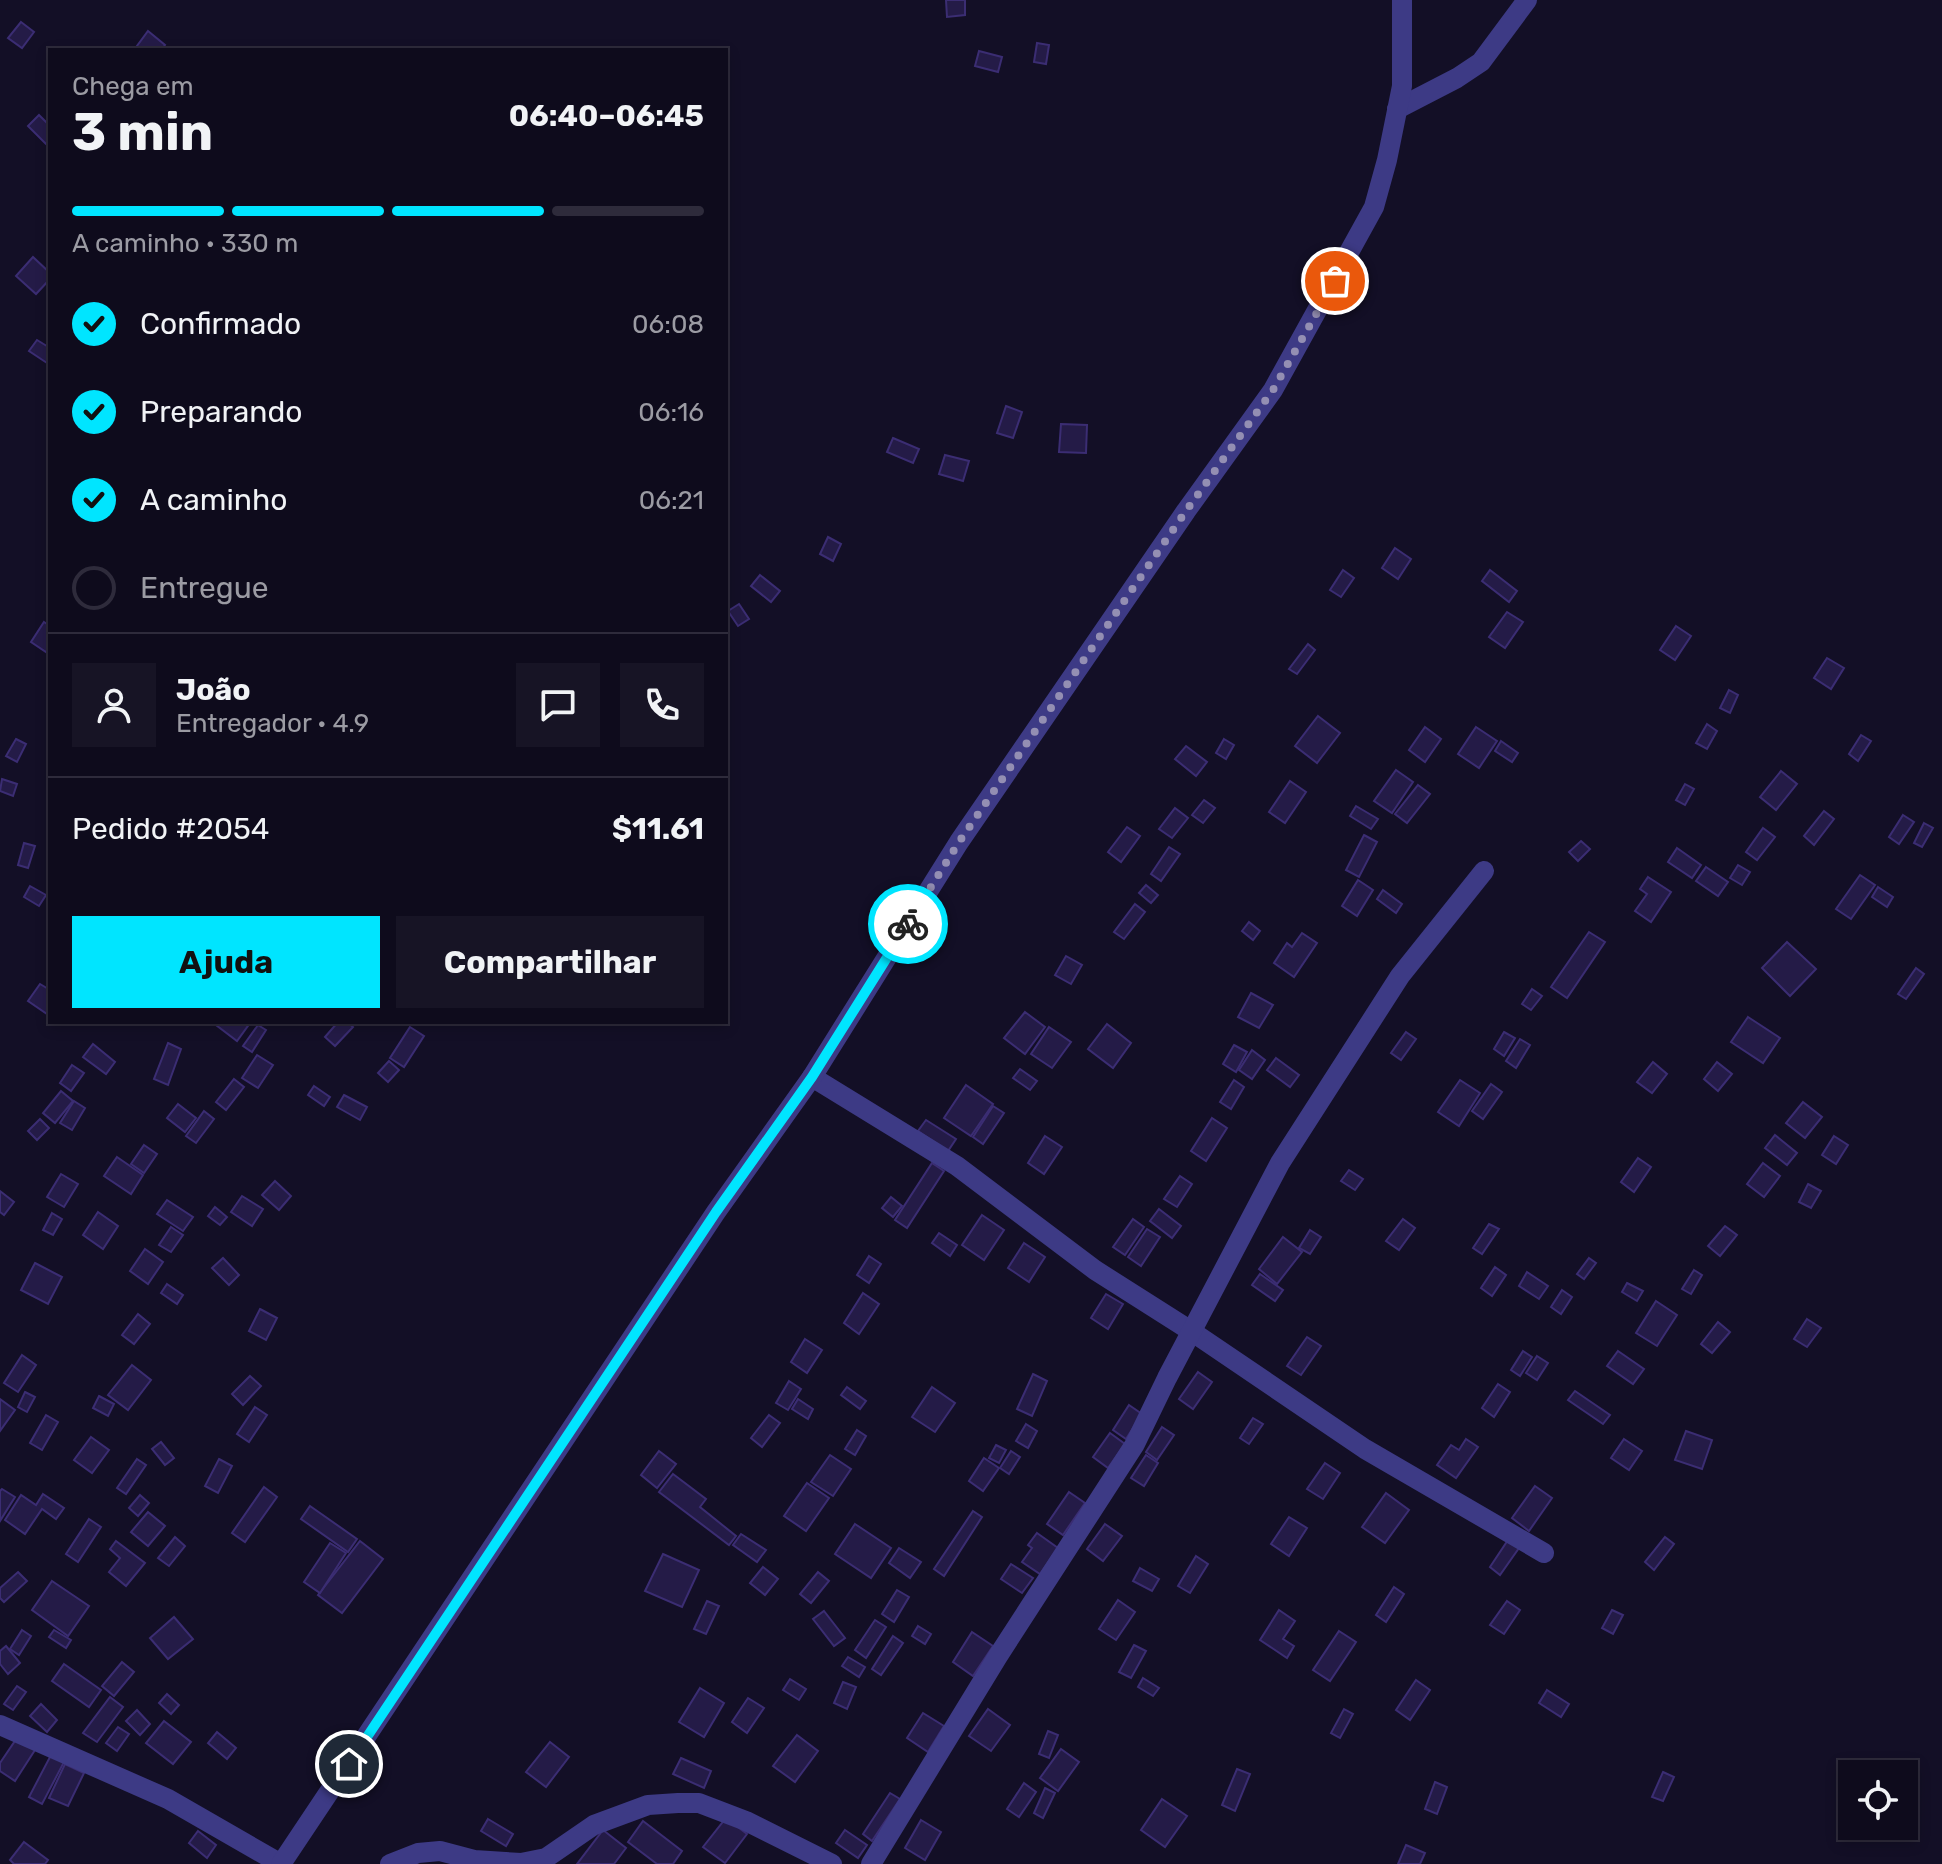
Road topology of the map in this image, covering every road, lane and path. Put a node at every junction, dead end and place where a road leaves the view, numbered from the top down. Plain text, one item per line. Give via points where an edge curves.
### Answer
1 (1402, 0) edge
2 (1527, 0) edge
3 (1397, 109) junction
4 (1484, 871) dead end
5 (812, 1077) junction
6 (1191, 1331) junction
7 (1544, 1553) dead end
8 (0, 1725) edge
9 (281, 1864) edge
10 (390, 1864) edge
11 (832, 1864) edge
12 (871, 1864) edge

1 - 3 street
2 - 3 street via 1481,62
3 - 5 street via 1374,207 1273,390 959,842
4 - 6 street via 1400,976 1280,1163
5 - 6 street via 957,1166 1095,1270
5 - 9 street
6 - 7 street via 1365,1449
6 - 12 street via 1135,1444
8 - 9 street via 168,1799
10 - 11 street via 440,1851 521,1863 546,1858 594,1825 648,1805 699,1803

